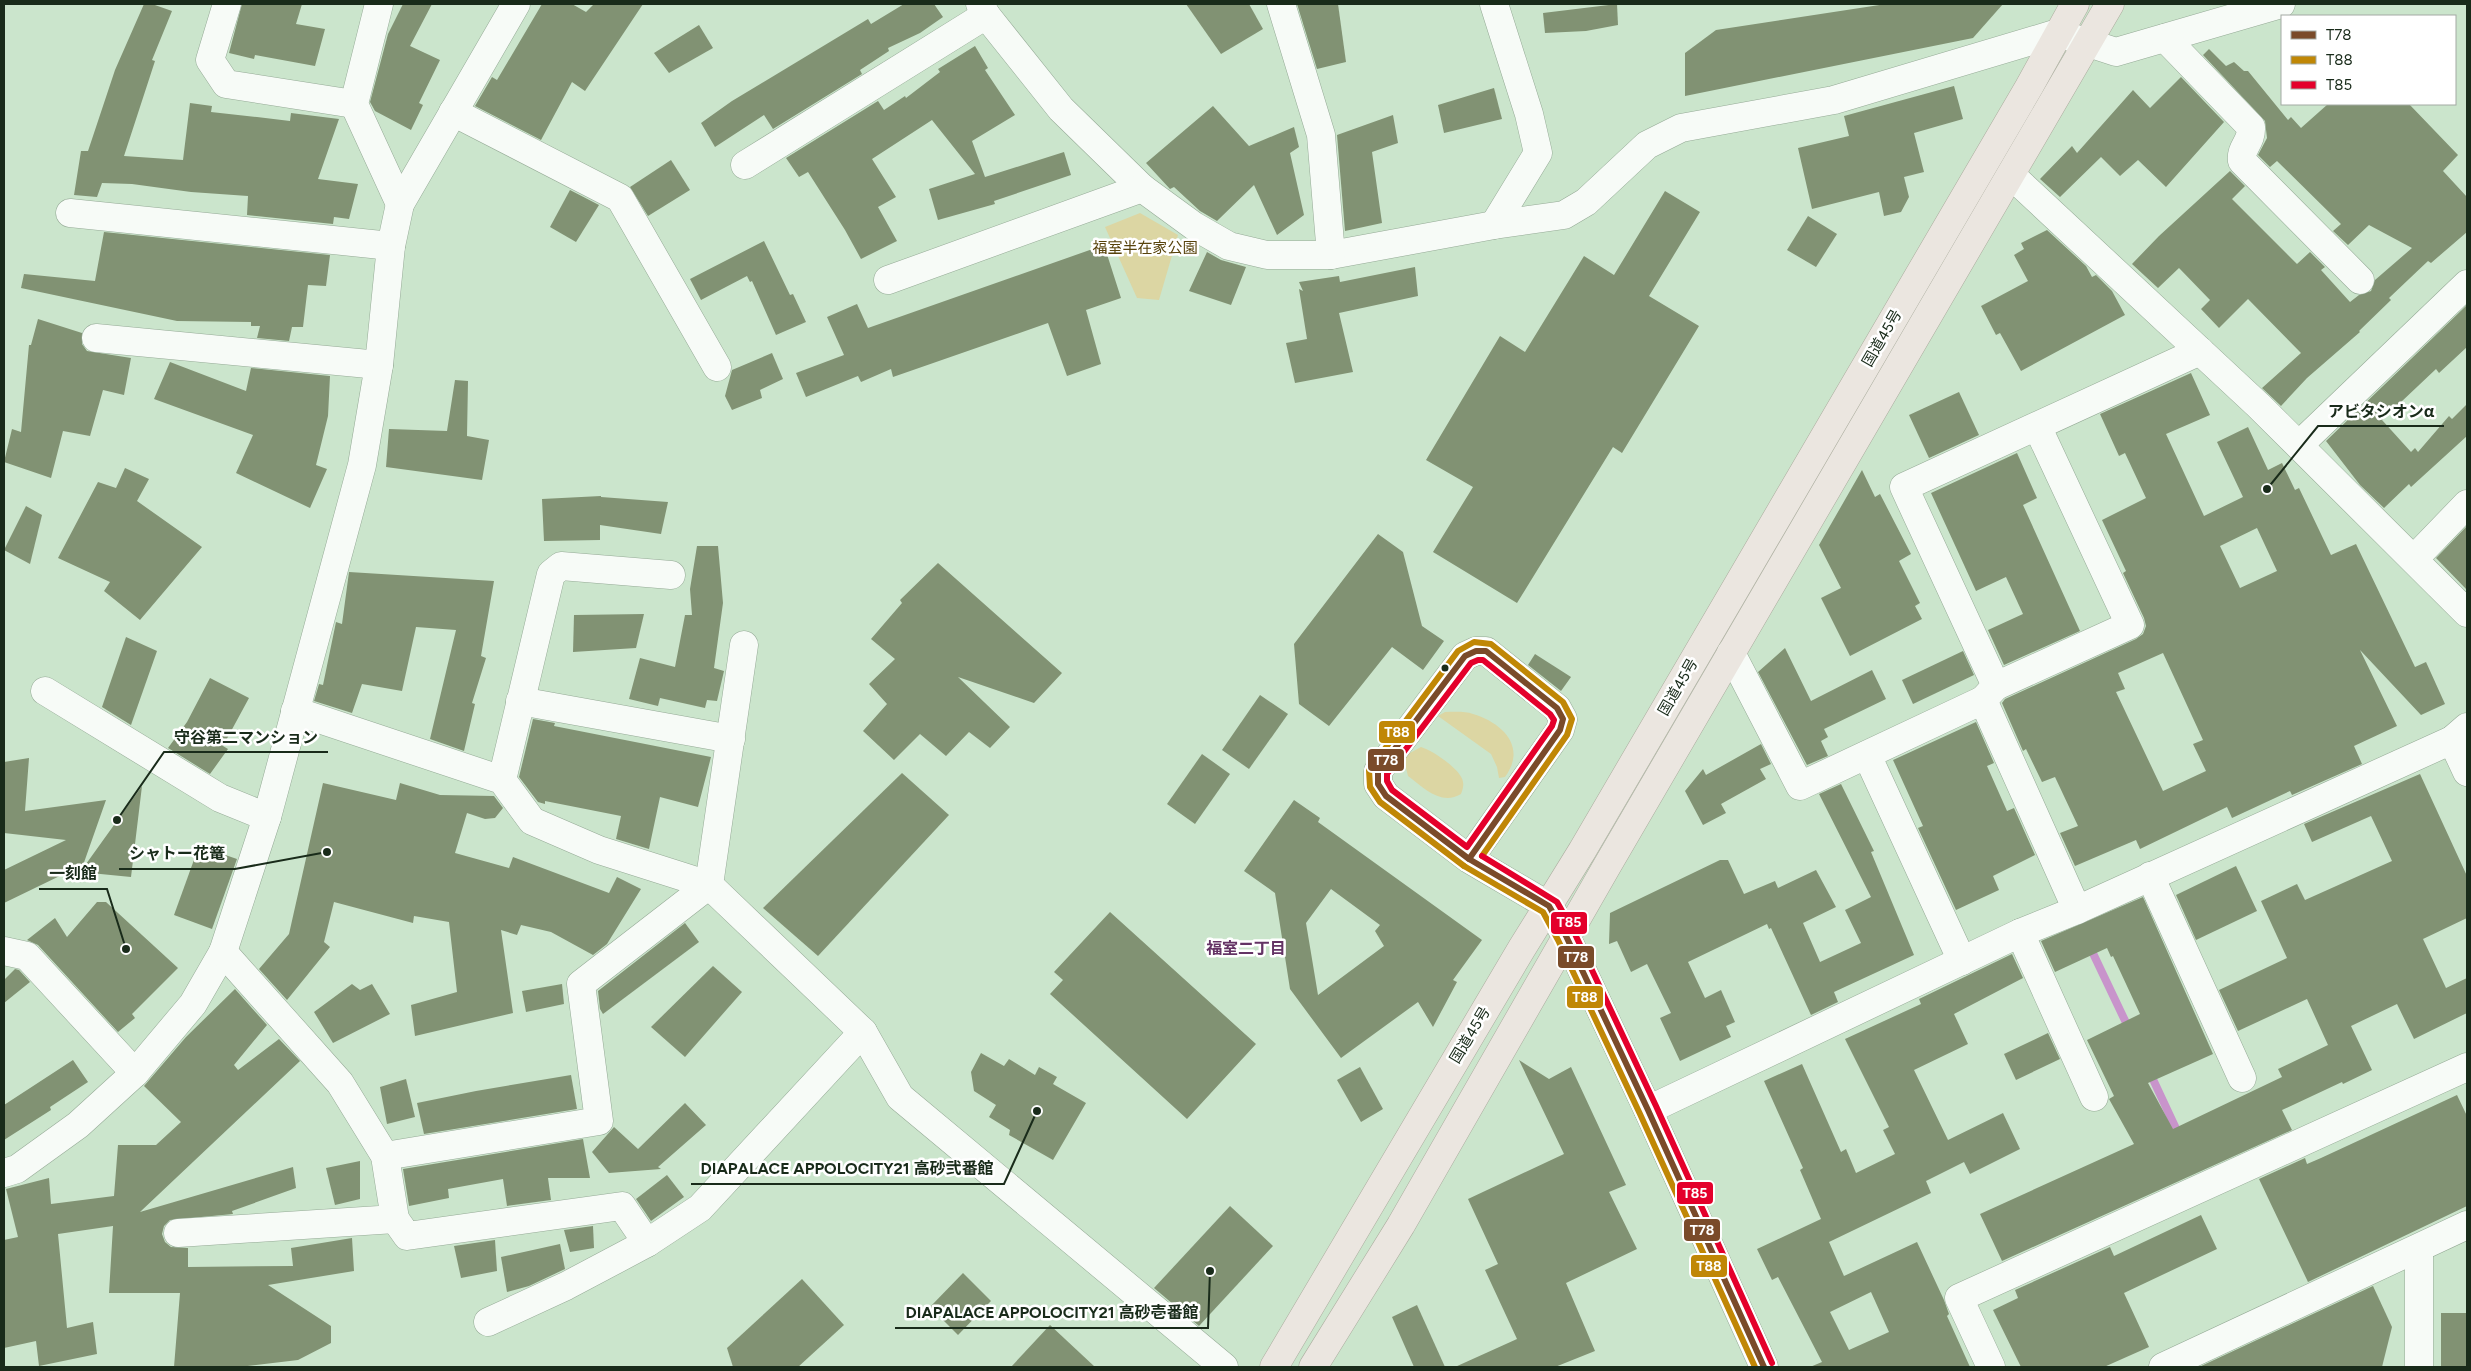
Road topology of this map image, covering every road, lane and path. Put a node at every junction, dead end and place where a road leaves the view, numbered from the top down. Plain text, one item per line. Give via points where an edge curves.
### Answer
1 (227, 4) edge
2 (378, 4) edge
3 (516, 4) edge
4 (1281, 4) edge
5 (1494, 4) edge
6 (2075, 4) edge
7 (2110, 4) edge
8 (2281, 4) edge
9 (983, 10) edge
10 (2058, 33) junction
11 (2165, 38) junction
12 (2087, 43) junction
13 (354, 104) junction
14 (453, 112) junction
15 (745, 165) dead end
16 (2011, 174) junction
17 (1142, 188) junction
18 (400, 204) junction
19 (70, 212) dead end
20 (1494, 225) junction
21 (391, 246) junction
22 (1331, 255) junction
23 (888, 280) dead end
24 (2360, 280) dead end
25 (2467, 284) edge
26 (96, 338) dead end
27 (2200, 351) junction
28 (379, 365) junction
29 (717, 367) dead end
30 (2037, 426) junction
31 (2299, 445) junction
32 (2467, 504) edge
33 (2414, 559) junction
34 (671, 575) dead end
35 (2467, 613) edge
36 (744, 645) dead end
37 (1730, 653) junction
38 (46, 691) dead end
39 (1989, 693) junction
40 (520, 701) junction
41 (295, 712) junction
42 (2459, 734) edge
43 (730, 739) junction
44 (1867, 755) junction
45 (2467, 772) edge
46 (502, 780) junction
47 (267, 817) junction
48 (1469, 859) junction
49 (2150, 876) junction
50 (709, 885) junction
51 (1549, 906) junction
52 (2077, 910) junction
53 (2020, 933) junction
54 (1566, 936) junction
55 (4, 951) edge
56 (223, 952) junction
57 (1962, 961) junction
58 (863, 1032) junction
59 (2467, 1066) edge
60 (135, 1073) junction
61 (2242, 1078) dead end
62 (2094, 1097) dead end
63 (1648, 1110) junction
64 (385, 1156) junction
65 (4, 1173) edge
66 (395, 1218) junction
67 (2467, 1225) edge
68 (178, 1233) dead end
69 (647, 1243) junction
70 (2420, 1248) junction
71 (488, 1322) dead end
72 (1224, 1367) edge
73 (1274, 1367) edge
74 (1313, 1367) edge
75 (1764, 1367) edge
76 (1991, 1367) edge
77 (2163, 1367) edge
78 (2419, 1367) edge

1 - 13 street via 210,60 226,84
2 - 13 street
3 - 14 street
4 - 22 street via 1321,135
5 - 20 street via 1538,153
6 - 10 highway, 国道45号
7 - 12 highway, 国道45号
8 - 11 street
9 - 15 street
9 - 17 street via 1061,109
10 - 12 street
10 - 20 street via 1834,100 1681,128 1647,145 1586,202 1564,215
10 - 51 highway, 国道45号
11 - 12 street via 2116,52
11 - 24 street via 2251,128 2252,137 2241,154 2242,162
12 - 16 highway, 国道45号
13 - 18 street
14 - 18 street
14 - 29 street via 620,198
16 - 27 street
16 - 37 highway, 国道45号
17 - 22 street via 1194,226 1229,246 1267,255
17 - 23 street
18 - 21 street
19 - 21 street
20 - 22 street
21 - 28 street
25 - 31 street
26 - 28 street
27 - 30 street
27 - 31 street
28 - 41 street via 362,465
30 - 39 street via 1904,487
30 - 39 street via 2130,626
31 - 33 street
32 - 33 street
33 - 35 street
34 - 40 street via 561,566 551,574
36 - 43 street
37 - 44 street via 1800,786
37 - 54 highway, 国道45号
38 - 47 street via 220,798
39 - 44 street
39 - 52 street
40 - 43 street
40 - 46 street
41 - 46 street
41 - 47 street
42 - 45 street
42 - 49 street
43 - 50 street
44 - 57 street
46 - 50 street via 532,822 599,850
47 - 56 street
48 - 48 street via 1386,796 1378,784 1378,771 1465,656 1486,651 1558,708 1564,719 1560,730
48 - 51 street
49 - 52 street
49 - 61 street
50 - 58 street
50 - 64 street via 581,984 599,1120
51 - 54 street
51 - 73 highway, 国道45号
52 - 53 street
53 - 57 street
53 - 62 street
54 - 63 street
54 - 74 highway, 国道45号 via 1401,1225
55 - 60 street via 27,956
56 - 60 street via 193,1004
56 - 64 street via 340,1083
57 - 63 street
58 - 69 street via 700,1208
58 - 72 street via 900,1097
59 - 76 street via 1959,1298
60 - 65 street via 78,1125 16,1170
63 - 75 street
64 - 66 street
66 - 68 street
66 - 69 street via 407,1236 622,1206
67 - 70 street
69 - 71 street
70 - 77 street
70 - 78 street

